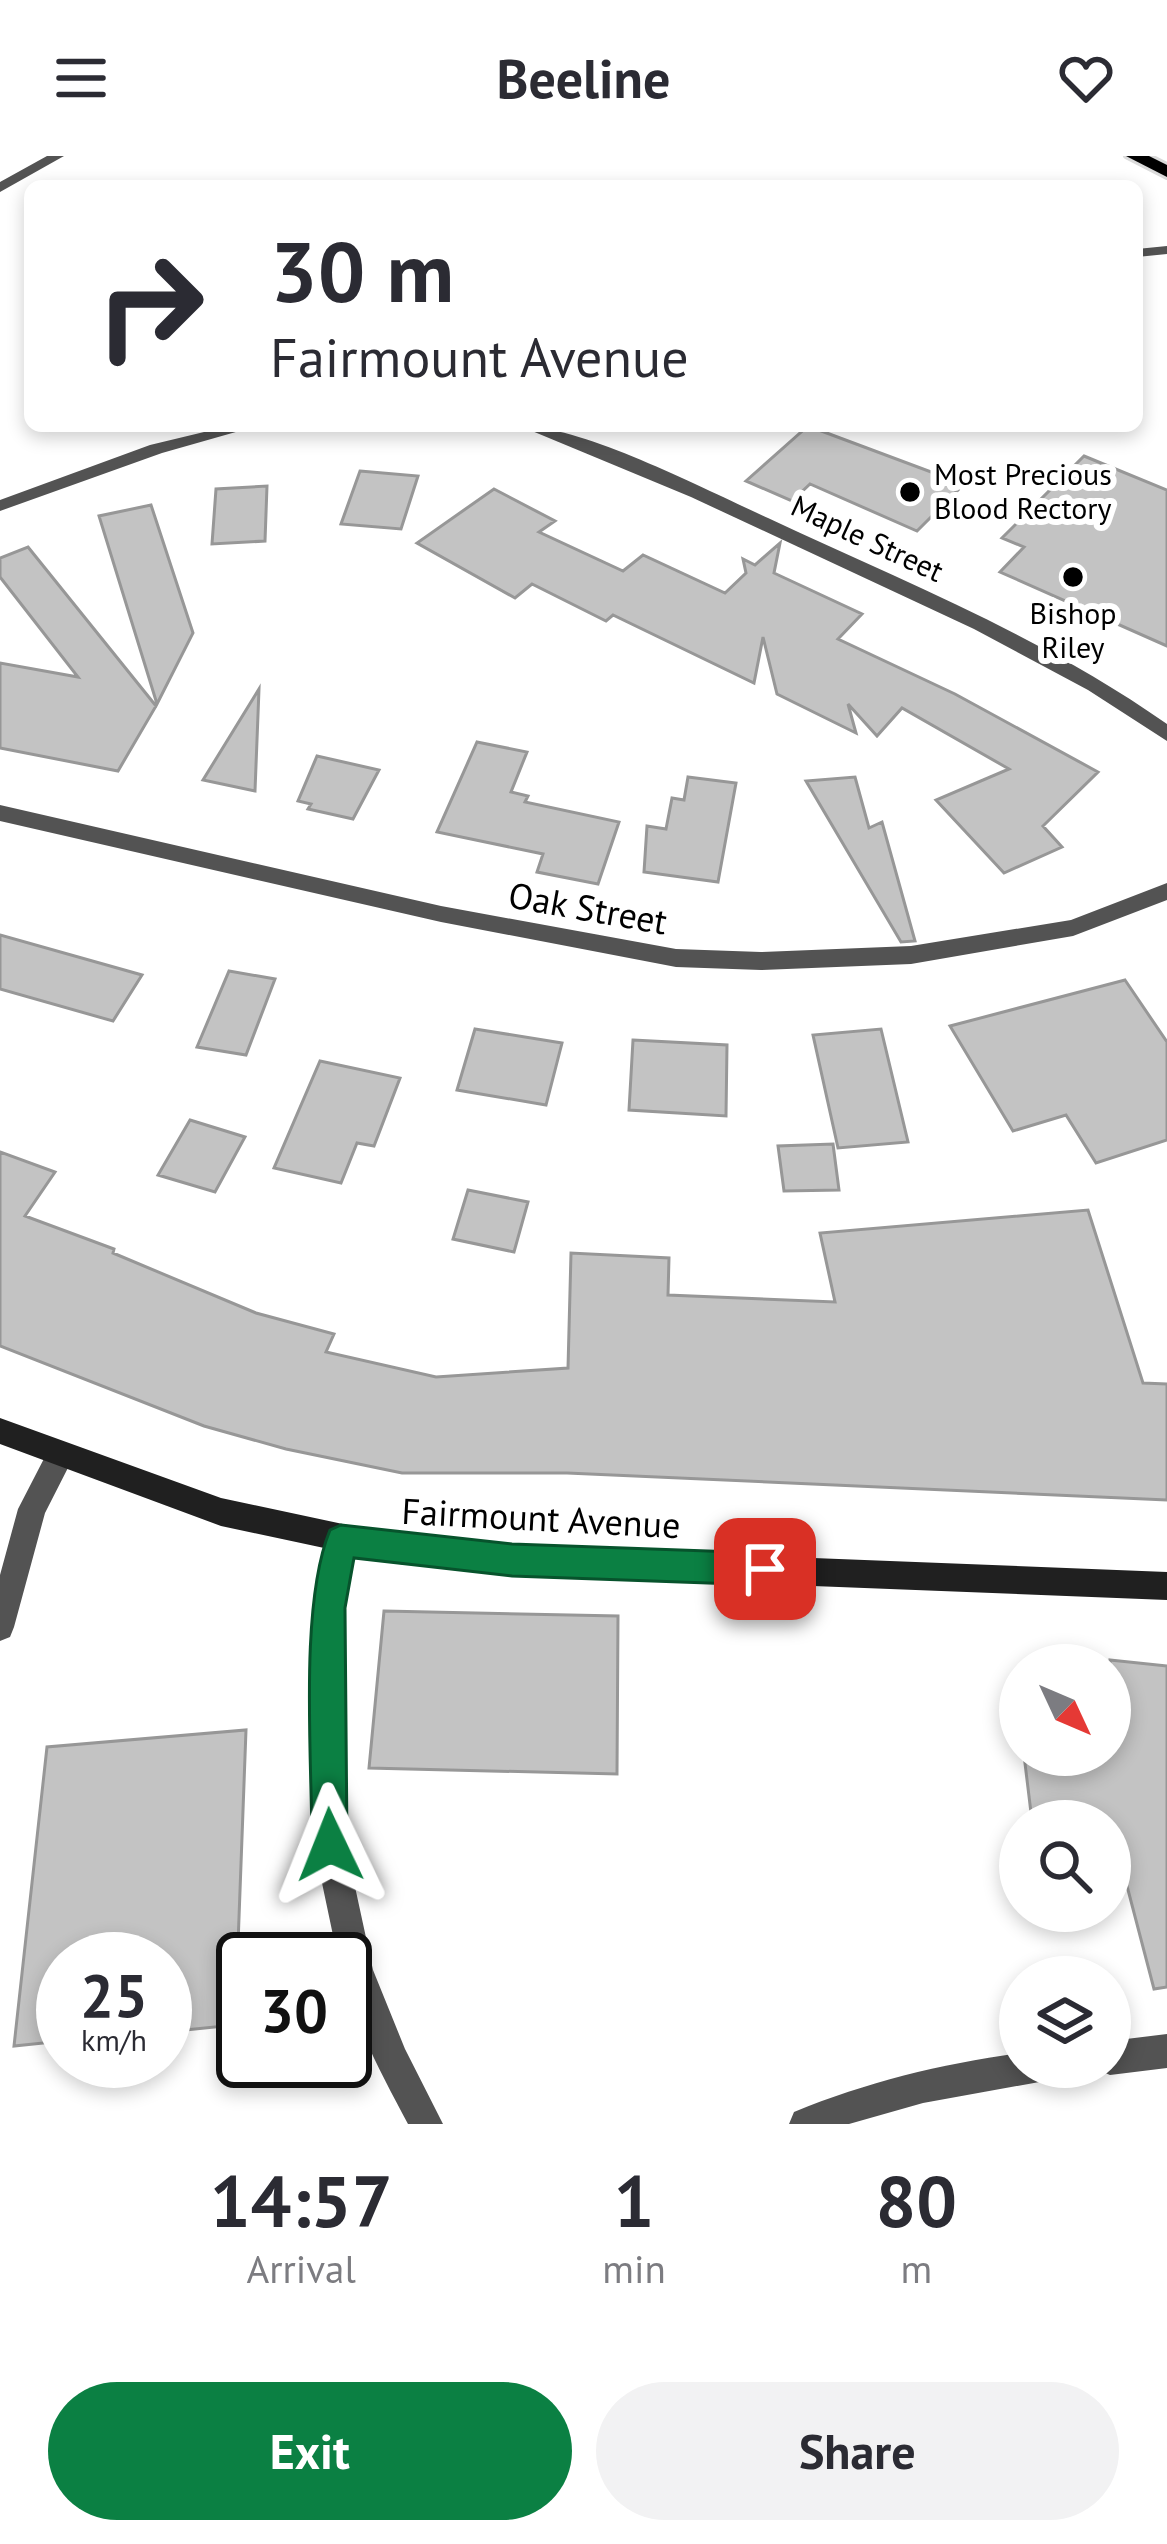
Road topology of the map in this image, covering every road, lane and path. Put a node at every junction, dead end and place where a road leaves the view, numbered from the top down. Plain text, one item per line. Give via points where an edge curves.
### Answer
1 (57, 156) edge
2 (1135, 156) edge
3 (1167, 172) edge
4 (0, 188) edge
5 (224, 432) edge
6 (547, 432) edge
7 (0, 506) edge
8 (1167, 734) edge
9 (0, 813) edge
10 (1167, 891) edge
11 (0, 1431) edge
12 (60, 1456) junction
13 (341, 1541) junction
14 (1167, 1586) edge
15 (0, 1628) edge
16 (1167, 2050) edge
17 (1131, 2055) edge
18 (999, 2073) edge
19 (426, 2124) edge
20 (806, 2124) edge

1 - 4 street
2 - 3 main road
5 - 7 street
6 - 8 street, Maple Street via 616,454 1021,644
9 - 10 street, Oak Street via 441,914 676,958 911,955 1073,928
11 - 12 main road, Fairmount Avenue
12 - 13 main road, Fairmount Avenue via 221,1512
12 - 15 street via 32,1510
13 - 14 main road, Fairmount Avenue via 512,1560
13 - 19 street via 329,1608 336,1886 373,2014
16 - 17 street
18 - 20 street via 862,2099

